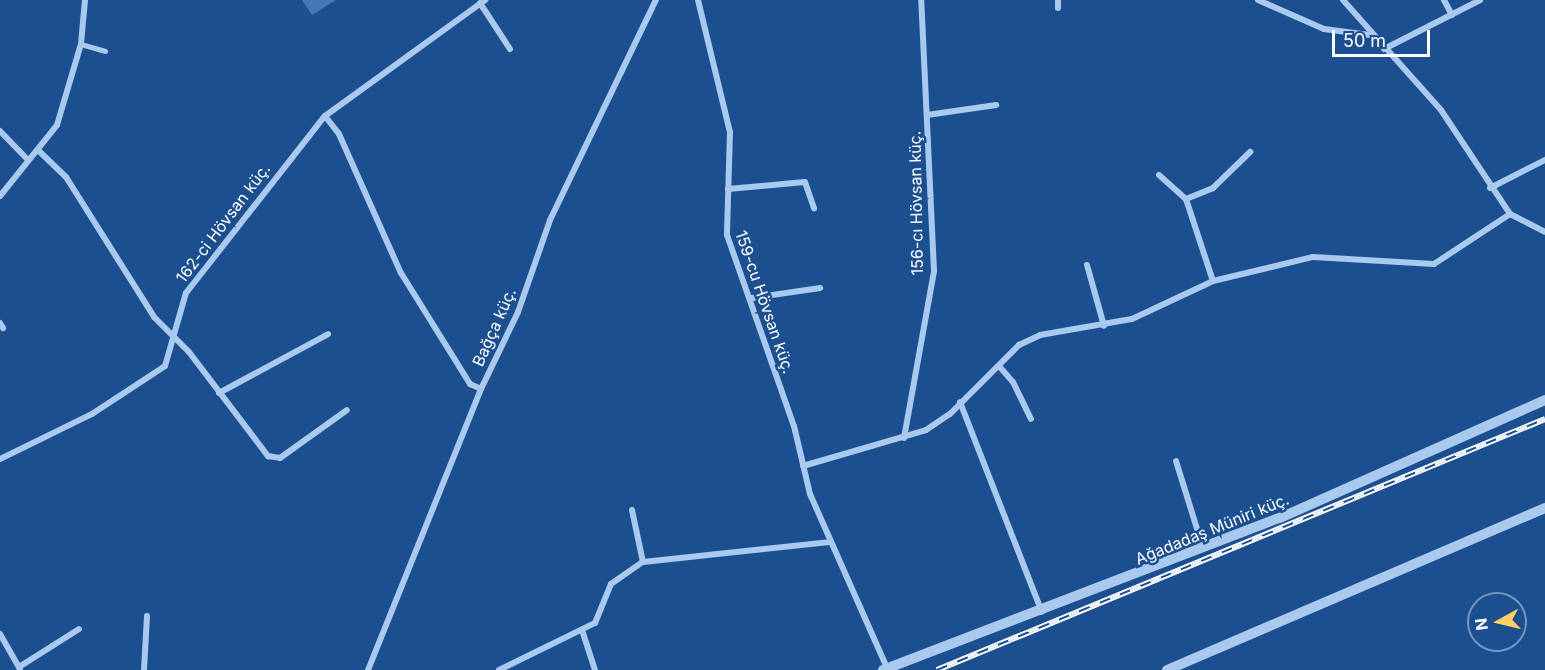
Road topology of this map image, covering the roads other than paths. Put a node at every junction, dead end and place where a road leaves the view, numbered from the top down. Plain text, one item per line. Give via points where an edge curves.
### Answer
1 (85, 0) edge
2 (656, 0) edge
3 (698, 0) edge
4 (921, 0) edge
5 (1059, 0) edge
6 (1258, 0) edge
7 (1343, 0) edge
8 (1444, 0) edge
9 (1480, 0) edge
10 (482, 1) edge
11 (1058, 8) dead end
12 (1452, 15) junction
13 (1370, 35) junction
14 (81, 44) junction
15 (510, 49) dead end
16 (1384, 49) junction
17 (105, 51) dead end
18 (996, 105) dead end
19 (927, 115) junction
20 (325, 116) junction
21 (0, 131) edge
22 (40, 152) junction
23 (1250, 152) dead end
24 (28, 160) junction
25 (1545, 160) edge
26 (1159, 175) dead end
27 (1491, 188) junction
28 (728, 189) junction
29 (0, 196) edge
30 (1186, 200) junction
31 (814, 208) dead end
32 (1510, 214) junction
33 (1545, 232) edge
34 (1088, 265) dead end
35 (1214, 281) junction
36 (820, 288) dead end
37 (752, 298) junction
38 (1104, 326) junction
39 (328, 334) dead end
40 (175, 337) junction
41 (999, 366) junction
42 (481, 388) junction
43 (219, 393) junction
44 (1545, 400) edge
45 (960, 402) junction
46 (348, 410) dead end
47 (1031, 419) dead end
48 (904, 438) junction
49 (0, 459) edge
50 (1176, 461) dead end
51 (803, 466) junction
52 (1545, 508) edge
53 (632, 510) dead end
54 (829, 542) junction
55 (1203, 548) junction
56 (643, 562) junction
57 (1042, 613) junction
58 (147, 616) dead end
59 (79, 629) dead end
60 (582, 630) junction
61 (0, 633) edge
62 (507, 668) edge
63 (19, 669) edge
64 (885, 669) edge
65 (144, 670) edge
66 (368, 670) edge
67 (499, 670) edge
68 (595, 670) edge
69 (1167, 670) edge

1 - 14 street
2 - 42 street, Bağça küç. via 550,220 518,312
3 - 28 street, 159-cu Hövsan küç. via 730,132
4 - 19 street, 156-cı Hövsan küç.
5 - 11 street
6 - 13 street via 1324,29
7 - 13 street
8 - 12 street
9 - 12 street
10 - 15 street
10 - 20 street, 162-ci Hövsan küç.
12 - 16 street
13 - 16 street
14 - 17 lane
14 - 22 street via 57,125
16 - 27 street via 1441,110
18 - 19 street
19 - 48 street, 156-cı Hövsan küç. via 934,271
20 - 40 street, 162-ci Hövsan küç. via 186,293
20 - 42 street via 343,143 401,273 464,376
21 - 24 street
22 - 24 street
22 - 40 street via 66,177 129,283
23 - 30 street via 1212,188
24 - 29 street
25 - 27 street
26 - 30 street
27 - 32 street
28 - 31 street via 806,182
28 - 37 street, 159-cu Hövsan küç. via 727,235
30 - 35 street
32 - 33 street
32 - 35 street via 1427,266 1312,257
34 - 38 street
35 - 38 street via 1132,319
36 - 37 street
37 - 51 street, 159-cu Hövsan küç.
38 - 41 street via 1040,335 1018,345
39 - 43 street
40 - 43 street
40 - 49 street, 162-ci Hövsan küç. via 165,366 92,414
41 - 45 street
41 - 47 street via 1013,382
42 - 66 street, Bağça küç.
43 - 46 street via 273,460
44 - 55 street, Ağadadaş Müniri küç.
45 - 48 street via 927,430
45 - 57 street
48 - 51 street
50 - 55 street
51 - 54 street, 159-cu Hövsan küç.
52 - 69 street
53 - 56 street
54 - 56 street
54 - 64 street, 159-cu Hövsan küç.
55 - 57 street, Ağadadaş Müniri küç.
56 - 60 street via 619,574 602,616
57 - 64 street, Ağadadaş Müniri küç.
58 - 65 street
59 - 63 street
60 - 62 street
60 - 68 street
61 - 63 street
62 - 67 street

